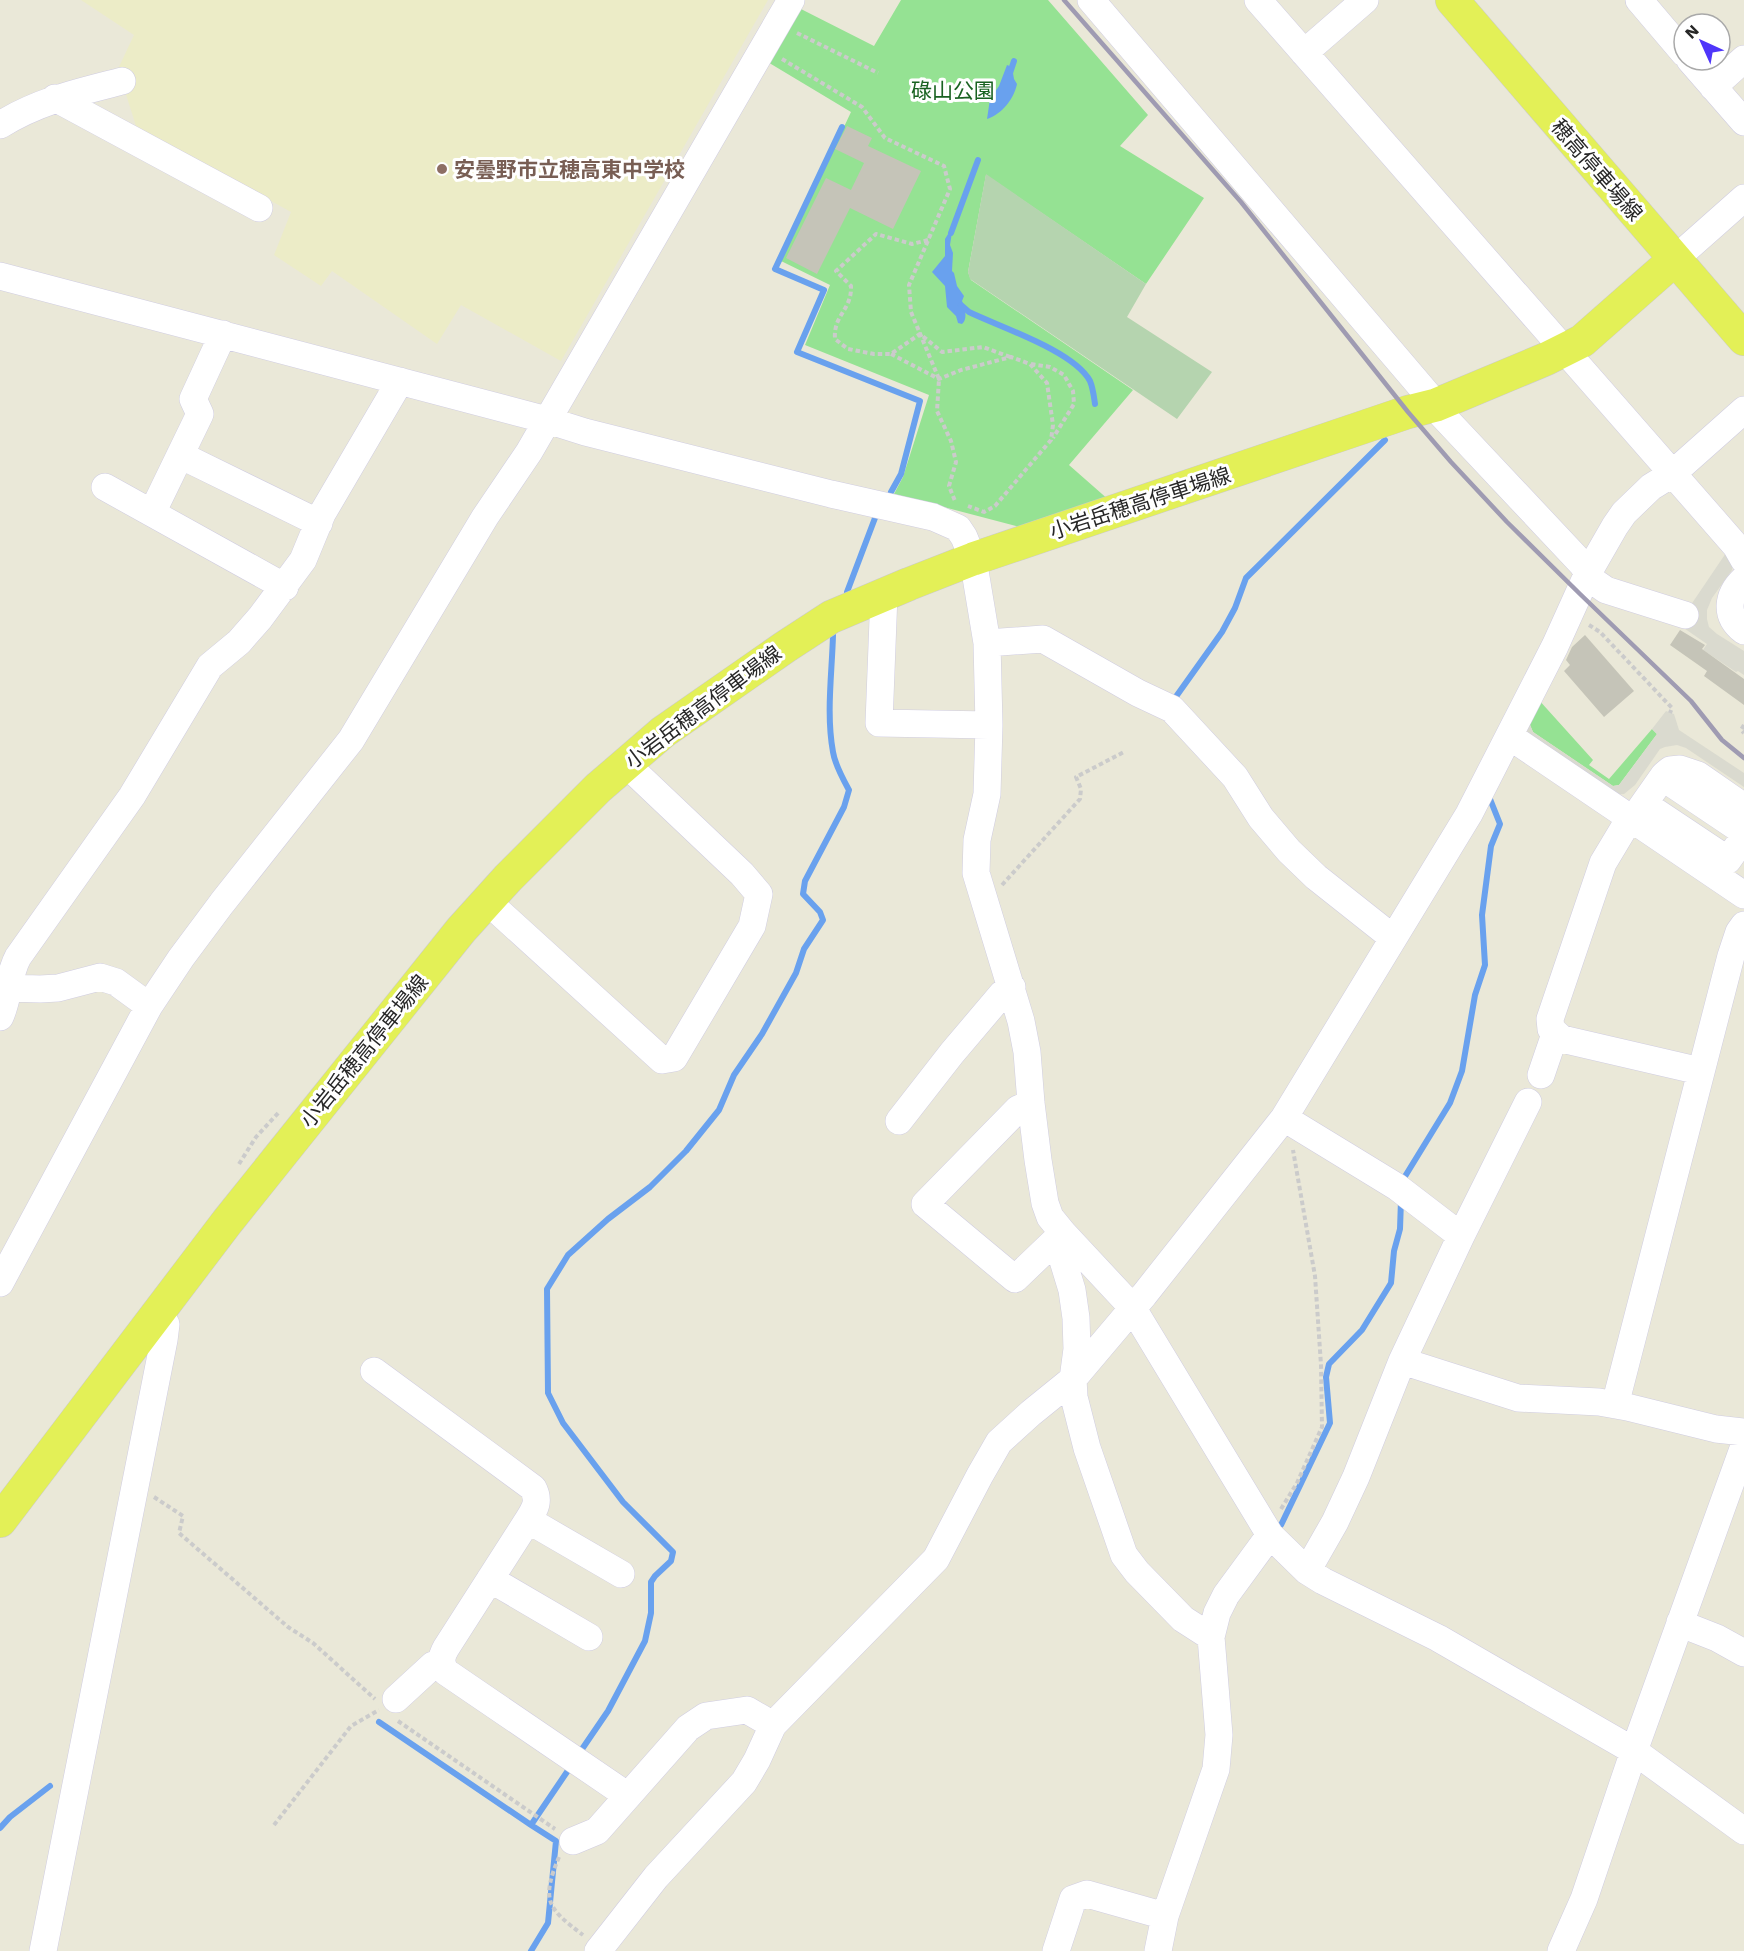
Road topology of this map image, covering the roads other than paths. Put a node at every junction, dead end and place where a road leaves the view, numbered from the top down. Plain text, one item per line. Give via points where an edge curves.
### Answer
1 (1091, 0) edge
2 (1258, 0) edge
3 (1365, 0) edge
4 (1452, 0) edge
5 (1639, 0) edge
6 (785, 10) edge
7 (1672, 39) edge
8 (1304, 53) junction
9 (1744, 59) edge
10 (1700, 72) edge
11 (122, 81) dead end
12 (1713, 87) junction
13 (55, 98) junction
14 (1744, 122) edge
15 (0, 125) edge
16 (1744, 198) edge
17 (259, 208) dead end
18 (1674, 260) junction
19 (0, 276) edge
20 (222, 334) junction
21 (1744, 339) edge
22 (1563, 350) junction
23 (400, 381) junction
24 (1744, 410) edge
25 (547, 420) junction
26 (180, 455) junction
27 (1672, 474) junction
28 (105, 487) dead end
29 (152, 513) junction
30 (319, 523) junction
31 (973, 559) junction
32 (1744, 560) edge
33 (1588, 573) junction
34 (1744, 579) edge
35 (285, 587) junction
36 (884, 594) junction
37 (1685, 615) dead end
38 (1744, 631) edge
39 (987, 643) junction
40 (989, 725) junction
41 (1509, 736) junction
42 (626, 764) junction
43 (1744, 807) edge
44 (1630, 818) junction
45 (1744, 818) edge
46 (1744, 832) edge
47 (1744, 837) edge
48 (1744, 862) edge
49 (1744, 870) edge
50 (1744, 883) edge
51 (1744, 895) edge
52 (487, 901) junction
53 (1744, 925) edge
54 (1393, 938) junction
55 (1012, 987) junction
56 (9, 988) junction
57 (149, 1006) junction
58 (0, 1017) edge
59 (1555, 1034) junction
60 (1700, 1071) junction
61 (1541, 1075) dead end
62 (1528, 1102) dead end
63 (1030, 1103) junction
64 (1286, 1119) junction
65 (899, 1121) dead end
66 (1063, 1233) junction
67 (1461, 1236) junction
68 (0, 1283) edge
69 (1132, 1307) junction
70 (158, 1314) junction
71 (1402, 1361) junction
72 (374, 1371) dead end
73 (1073, 1379) junction
74 (1615, 1405) junction
75 (1744, 1432) edge
76 (1744, 1446) edge
77 (528, 1520) junction
78 (0, 1521) edge
79 (1270, 1535) junction
80 (1306, 1571) junction
81 (621, 1574) dead end
82 (490, 1579) junction
83 (1680, 1622) junction
84 (589, 1637) dead end
85 (1211, 1637) junction
86 (1744, 1653) edge
87 (442, 1665) junction
88 (396, 1699) road end
89 (773, 1725) junction
90 (1634, 1751) junction
91 (628, 1796) junction
92 (1744, 1832) edge
93 (573, 1841) dead end
94 (1165, 1916) junction
95 (43, 1951) edge
96 (598, 1951) edge
97 (1056, 1951) edge
98 (1158, 1951) edge
99 (1561, 1951) edge

1 - 33 street via 1435,405
2 - 8 street
3 - 8 street
4 - 18 main road, 穂高停車場線
5 - 7 street
6 - 25 street
8 - 22 street
9 - 12 street
10 - 12 street
11 - 13 street
12 - 14 street
13 - 15 street
13 - 17 street
16 - 18 street
18 - 21 main road, 穂高停車場線
18 - 22 main road, 小岩岳穂高停車場線 via 1582,341
19 - 20 street
20 - 23 street
20 - 26 street via 193,399 200,414
22 - 27 street
22 - 31 main road, 小岩岳穂高停車場線 via 1436,405
23 - 25 street
23 - 30 street
24 - 27 street
25 - 31 street via 933,517 958,528
25 - 57 street via 351,740 208,921
26 - 29 street
26 - 30 street
27 - 32 street
27 - 33 street via 1651,487 1624,513
28 - 29 street
29 - 35 street
30 - 35 street via 303,560
31 - 36 main road, 小岩岳穂高停車場線
31 - 39 street
33 - 37 street via 1606,590
33 - 41 street
34 - 38 street via 1729,602 1731,615
35 - 56 street via 239,642 201,678 132,796 18,957
36 - 40 street via 879,723
36 - 42 main road, 小岩岳穂高停車場線 via 831,617 785,646 663,732
39 - 40 street
39 - 54 street via 1043,639 1172,709 1235,777 1289,852
40 - 55 street via 987,794 975,857 976,873
41 - 44 street
41 - 54 street via 1469,814
42 - 52 main road, 小岩岳穂高停車場線
42 - 52 street via 759,894 752,927 674,1058 662,1060
43 - 44 street via 1698,775 1680,769 1664,775
44 - 51 street
44 - 59 street via 1603,863 1550,1019
45 - 46 street via 1692,783 1674,785
47 - 50 street via 1728,860 1653,810 1655,823
48 - 49 street
52 - 70 main road, 小岩岳穂高停車場線 via 349,1068
53 - 60 street
54 - 64 street
55 - 63 street via 1027,1052
55 - 65 street via 952,1053
56 - 57 street via 58,988 100,977 116,982
56 - 58 street
57 - 68 street
59 - 60 street via 1562,1039
59 - 61 street
60 - 74 street
62 - 67 street
63 - 66 street via 1045,1203
63 - 66 street via 1018,1109 925,1204 1015,1279
64 - 67 street via 1397,1187
64 - 69 street
66 - 69 street
66 - 73 street via 1061,1254 1076,1318
67 - 71 street
69 - 73 street
69 - 79 street
70 - 78 main road, 小岩岳穂高停車場線
70 - 95 street via 166,1324 164,1340
71 - 74 street via 1518,1398
71 - 80 street via 1356,1477
72 - 77 street via 533,1488 538,1496
73 - 85 street via 1087,1448 1124,1555 1183,1619
73 - 89 street via 999,1442 936,1559
74 - 75 street via 1716,1430
76 - 83 street
77 - 81 street
77 - 82 street
79 - 80 street
79 - 85 street via 1226,1595
80 - 90 street via 1438,1638
82 - 84 street
82 - 87 street via 446,1648
83 - 86 street
83 - 90 street
85 - 94 street via 1219,1735 1216,1769
87 - 88 street via 434,1665
87 - 91 street via 446,1672
89 - 91 street via 747,1710 706,1716 688,1728
89 - 96 street via 744,1782 656,1877
90 - 92 street
90 - 99 street via 1584,1899
91 - 93 street via 597,1831
94 - 97 street via 1087,1894 1073,1899
94 - 98 street

